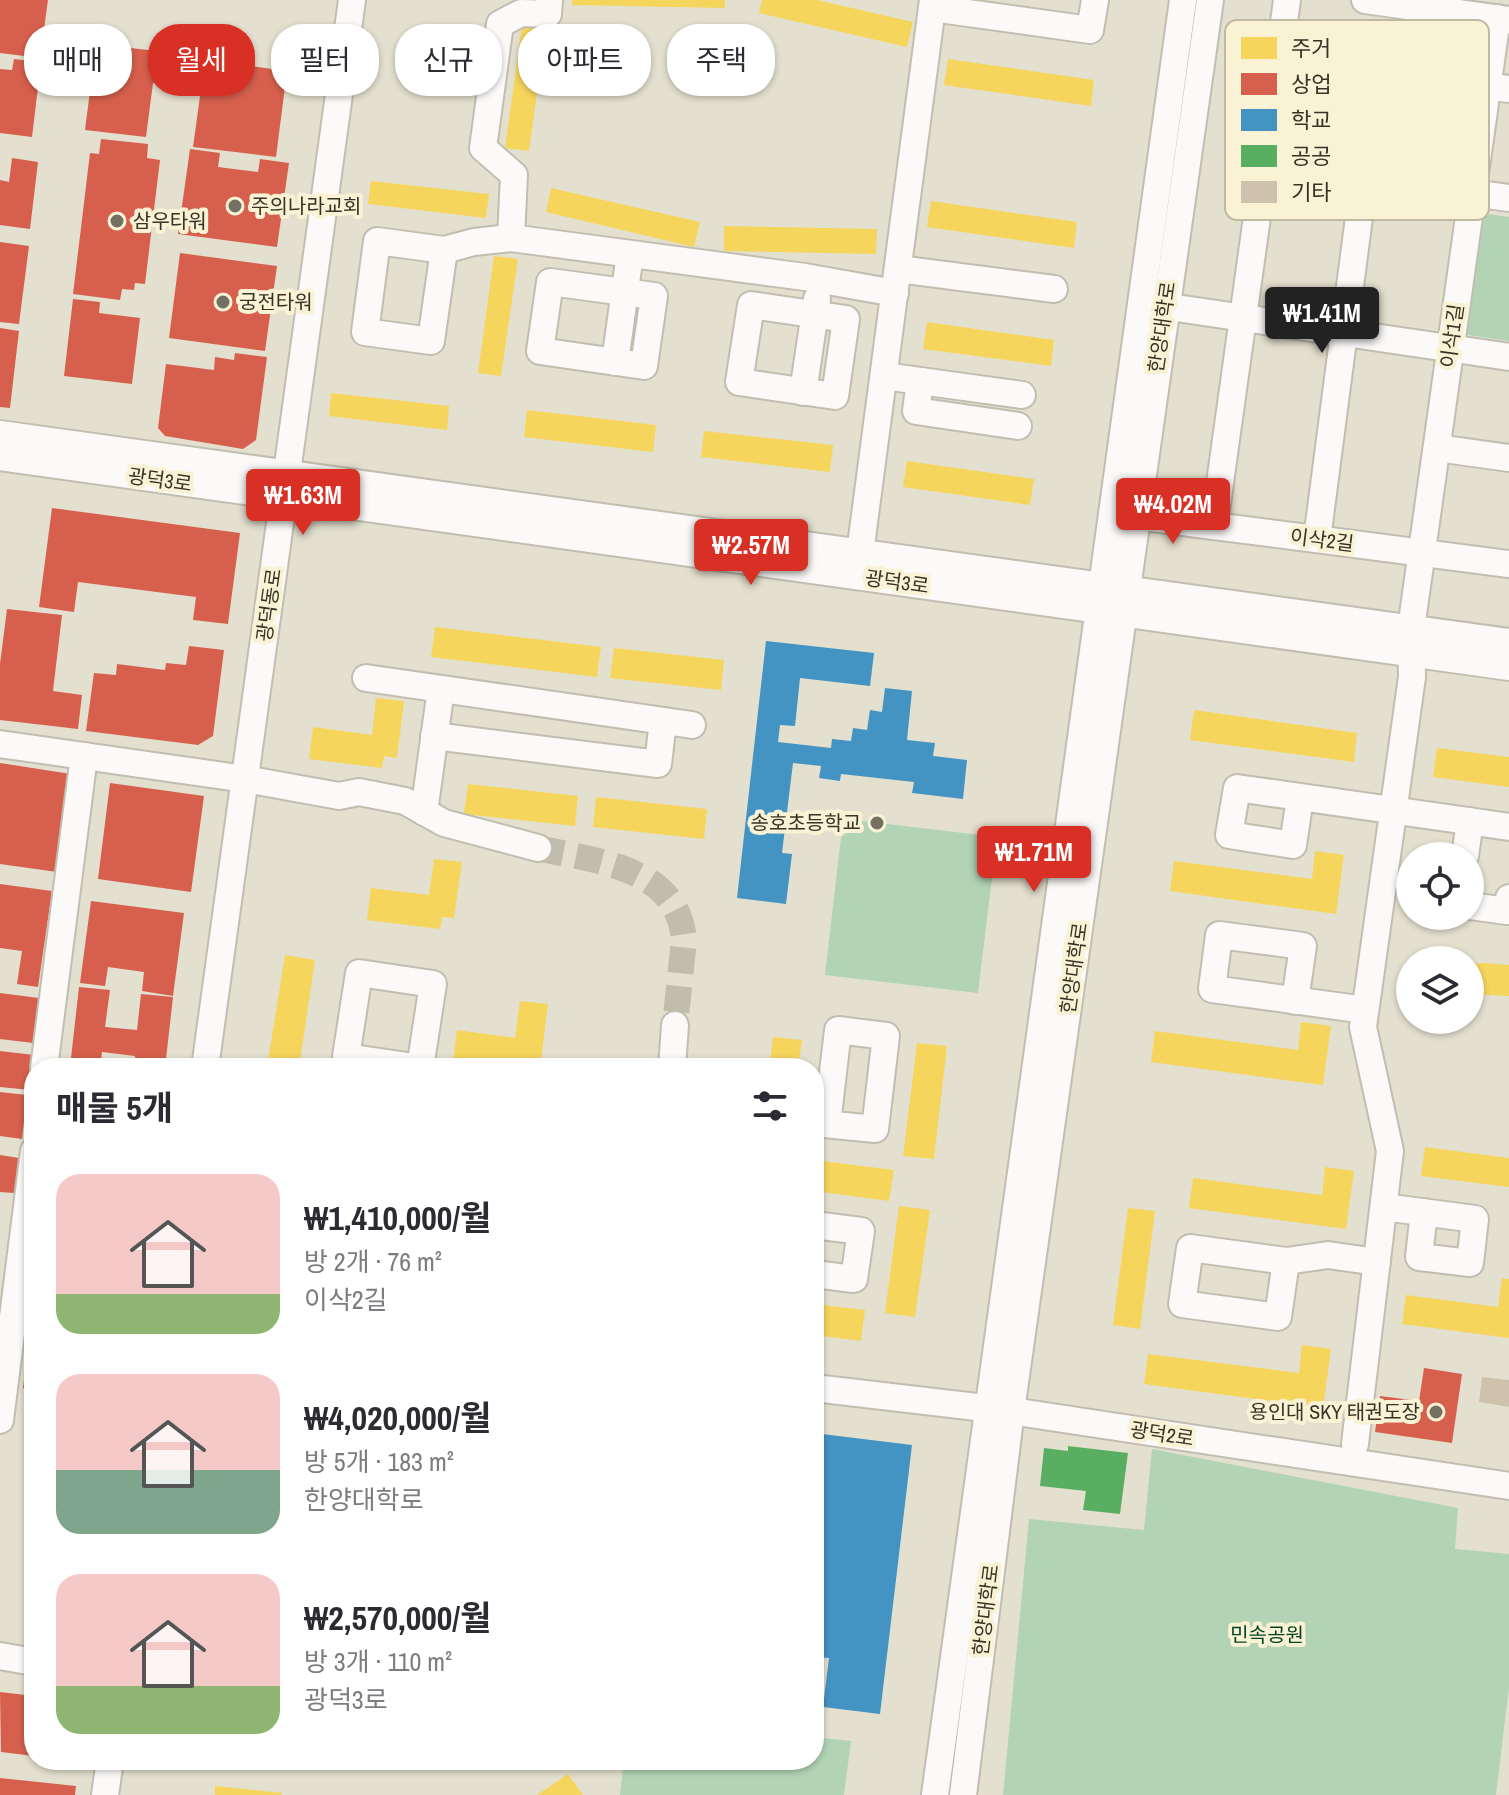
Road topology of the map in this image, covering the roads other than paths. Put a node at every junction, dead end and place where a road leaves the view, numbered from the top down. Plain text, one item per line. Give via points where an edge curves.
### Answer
1 (352, 0) edge
2 (549, 0) edge
3 (1095, 0) edge
4 (1183, 0) edge
5 (1210, 0) edge
6 (1287, 0) edge
7 (1365, 0) edge
8 (933, 4) edge
9 (1503, 19) edge
10 (1284, 20) edge
11 (1498, 87) edge
12 (1489, 125) edge
13 (1489, 195) edge
14 (1509, 198) edge
15 (1257, 220) edge
16 (1359, 220) edge
17 (1469, 220) edge
18 (511, 238) junction
19 (444, 250) dead end
20 (630, 254) junction
21 (820, 280) junction
22 (897, 281) junction
23 (1054, 289) dead end
24 (625, 292) junction
25 (1153, 304) junction
26 (815, 315) junction
27 (1243, 318) junction
28 (1344, 333) junction
29 (1450, 348) junction
30 (1509, 357) edge
31 (884, 376) junction
32 (920, 381) junction
33 (1022, 395) dead end
34 (1018, 426) dead end
35 (0, 434) edge
36 (1437, 448) junction
37 (0, 457) edge
38 (1509, 458) edge
39 (285, 485) junction
40 (1137, 516) junction
41 (1214, 526) junction
42 (1317, 539) junction
43 (860, 553) junction
44 (1423, 553) junction
45 (1509, 564) edge
46 (1113, 600) junction
47 (1411, 641) junction
48 (1509, 642) edge
49 (1509, 667) edge
50 (366, 678) dead end
51 (441, 689) junction
52 (663, 721) junction
53 (692, 725) dead end
54 (434, 736) junction
55 (0, 744) edge
56 (84, 756) junction
57 (245, 779) junction
58 (1300, 798) dead end
59 (424, 812) junction
60 (1393, 812) junction
61 (1470, 821) junction
62 (1509, 827) edge
63 (1467, 842) edge
64 (538, 848) tunnel mouth
65 (1509, 898) edge
66 (1484, 908) edge
67 (1295, 1001) dead end
68 (1365, 1010) junction
69 (675, 1025) tunnel mouth
70 (45, 1058) edge
71 (206, 1058) edge
72 (673, 1058) edge
73 (1384, 1207) junction
74 (1424, 1212) dead end
75 (24, 1226) edge
76 (824, 1226) edge
77 (1286, 1261) dead end
78 (1377, 1262) junction
79 (824, 1275) edge
80 (17, 1279) edge
81 (824, 1389) edge
82 (1000, 1410) junction
83 (0, 1420) edge
84 (1355, 1444) dead end
85 (1509, 1486) edge
86 (0, 1656) edge
87 (24, 1660) edge
88 (109, 1770) edge
89 (105, 1795) edge
90 (935, 1795) edge
91 (963, 1795) edge

1 - 39 street, 광덕동로
2 - 18 street via 548,14 521,13 500,24 483,148 514,175
3 - 8 street via 1090,30
4 - 25 street, 한양대학로
5 - 25 street, 한양대학로
6 - 10 street
7 - 9 street
8 - 22 street
9 - 11 street, 이삭1길
11 - 12 street, 이삭1길
13 - 14 street
15 - 27 street
16 - 28 street
17 - 29 street, 이삭1길
18 - 19 street
18 - 20 street
20 - 21 street
20 - 24 street
21 - 22 street
21 - 26 street
22 - 23 street
22 - 31 street
24 - 24 street via 615,362 540,351 550,282
25 - 27 street
25 - 40 street, 한양대학로
25 - 46 street, 한양대학로
26 - 26 street via 803,392 739,382 751,305
27 - 28 street
27 - 41 street
28 - 29 street
28 - 42 street
29 - 30 street
29 - 36 street, 이삭1길
31 - 32 street
31 - 43 street
32 - 33 street
32 - 34 street via 916,411
35 - 39 street, 광덕3로
36 - 38 street
36 - 44 street, 이삭1길
37 - 39 street, 광덕3로
39 - 43 street, 광덕3로
39 - 46 street, 광덕3로
39 - 57 street, 광덕동로
40 - 41 street, 이삭2길
40 - 46 street, 한양대학로
41 - 42 street, 이삭2길
42 - 44 street, 이삭2길
43 - 46 street, 광덕3로
44 - 45 street, 이삭2길
44 - 47 street, 이삭1길
46 - 47 street, 광덕3로
46 - 82 street, 한양대학로
47 - 48 street, 광덕3로
47 - 49 street, 광덕3로
47 - 60 street, 이삭1길 via 1412,677
50 - 51 street
51 - 52 street
51 - 54 street
52 - 53 street
52 - 54 street via 658,764
54 - 59 street
55 - 56 street
56 - 57 street
56 - 70 street
57 - 59 street via 339,796 359,792 405,801
57 - 71 street, 광덕동로
58 - 60 street
59 - 64 street via 444,823
60 - 61 street
60 - 68 street, 이삭1길
61 - 62 street
61 - 63 street
65 - 66 street via 1507,911
67 - 68 street
68 - 73 street, 이삭1길 via 1363,1027 1390,1151
69 - 72 street
73 - 74 street
73 - 78 street, 이삭1길
75 - 80 street
76 - 79 street via 861,1231 854,1279
77 - 78 street via 1328,1255
78 - 84 street, 이삭1길
80 - 83 street
81 - 82 street, 광덕2로
82 - 85 street, 광덕2로
82 - 90 street, 한양대학로
82 - 91 street, 한양대학로
86 - 87 street
88 - 89 street

